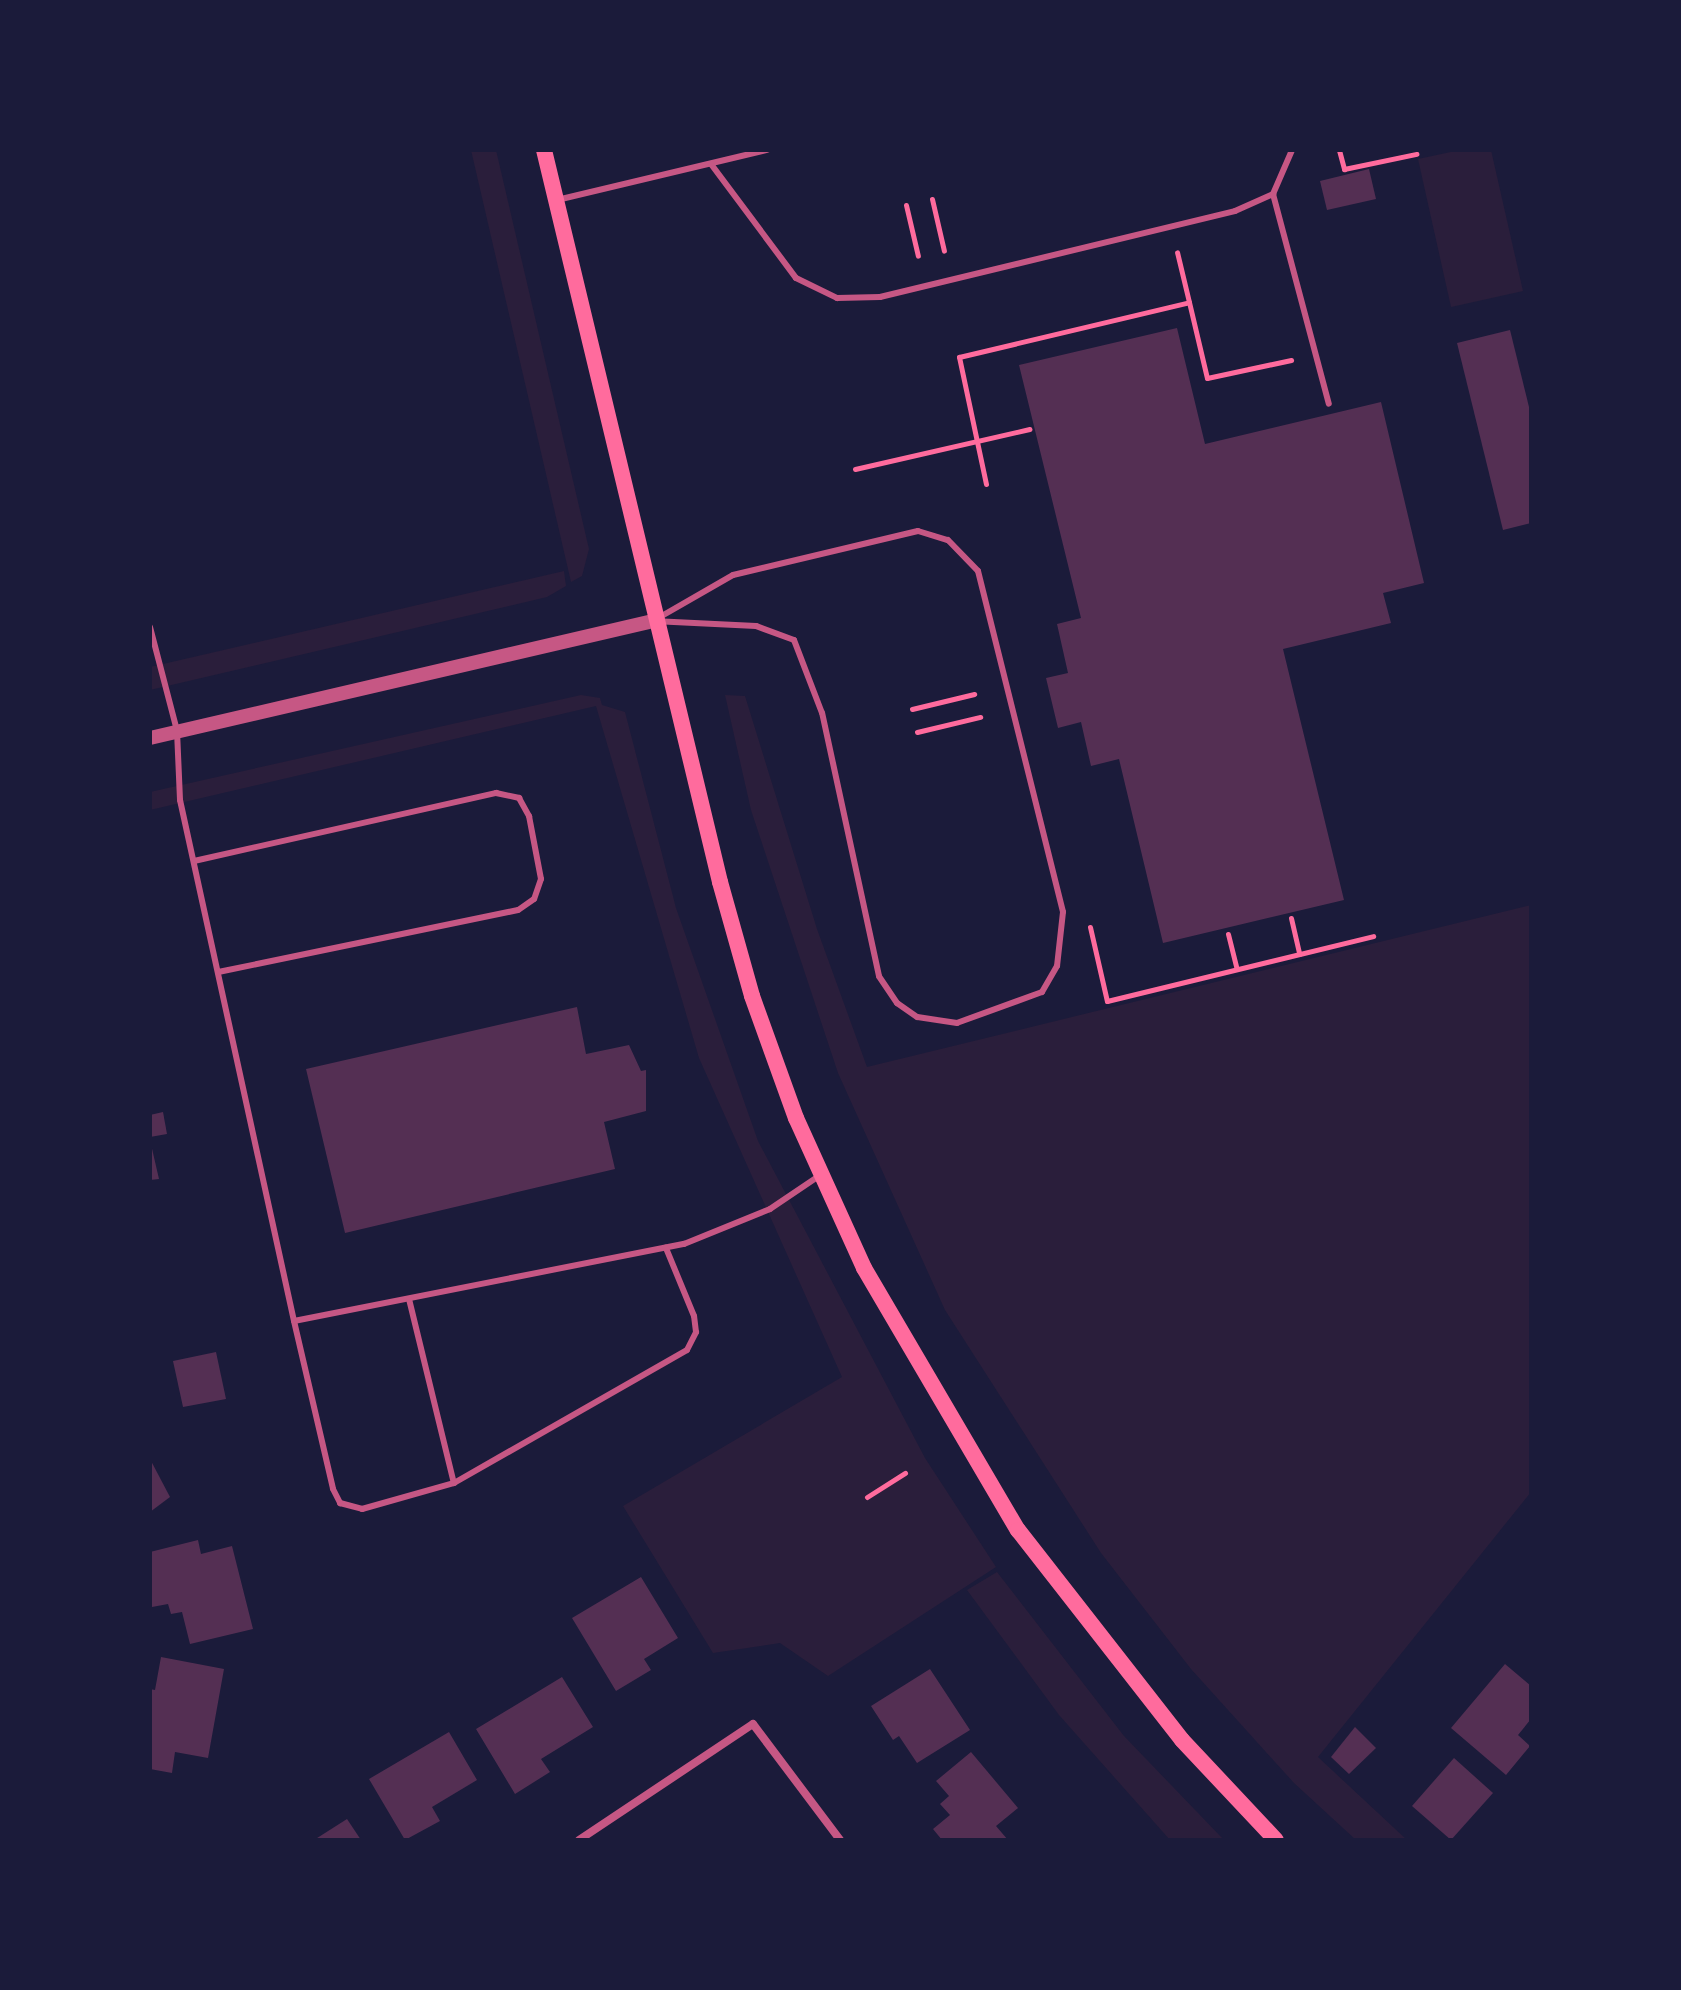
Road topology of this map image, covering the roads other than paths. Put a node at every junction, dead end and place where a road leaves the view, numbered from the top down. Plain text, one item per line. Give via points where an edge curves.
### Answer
1 (544, 150) edge
2 (767, 150) edge
3 (1292, 150) edge
4 (711, 164) junction
5 (1273, 194) junction
6 (555, 200) junction
7 (1329, 404) dead end
8 (653, 621) junction
9 (150, 627) edge
10 (177, 731) junction
11 (150, 738) edge
12 (194, 861) junction
13 (218, 972) junction
14 (822, 1174) junction
15 (666, 1248) junction
16 (409, 1299) junction
17 (294, 1321) junction
18 (454, 1483) junction
19 (579, 1840) edge
20 (840, 1840) edge
21 (1276, 1840) edge

1 - 6 main road
2 - 4 lane
3 - 5 lane
4 - 5 lane via 796,278 837,298 880,297 1235,211
4 - 6 lane
5 - 7 lane
6 - 8 main road
8 - 8 lane via 756,626 794,640 822,713 879,976 897,1003 917,1017 957,1023 1042,992 1057,966 1063,912 978,571 948,540 918,531 878,537 733,575
8 - 10 street
8 - 14 main road via 752,996
9 - 10 lane
10 - 11 street
10 - 12 lane via 180,800
12 - 13 lane
12 - 13 lane via 496,793 519,798 529,816 541,879 534,899 518,910
13 - 17 lane
14 - 15 lane via 770,1209
14 - 21 main road via 864,1268 1018,1530 1182,1740
15 - 16 lane
15 - 18 lane via 694,1316 696,1332 687,1350
16 - 17 lane
16 - 18 lane
17 - 18 lane via 340,1503 362,1509
19 - 20 street via 753,1724

